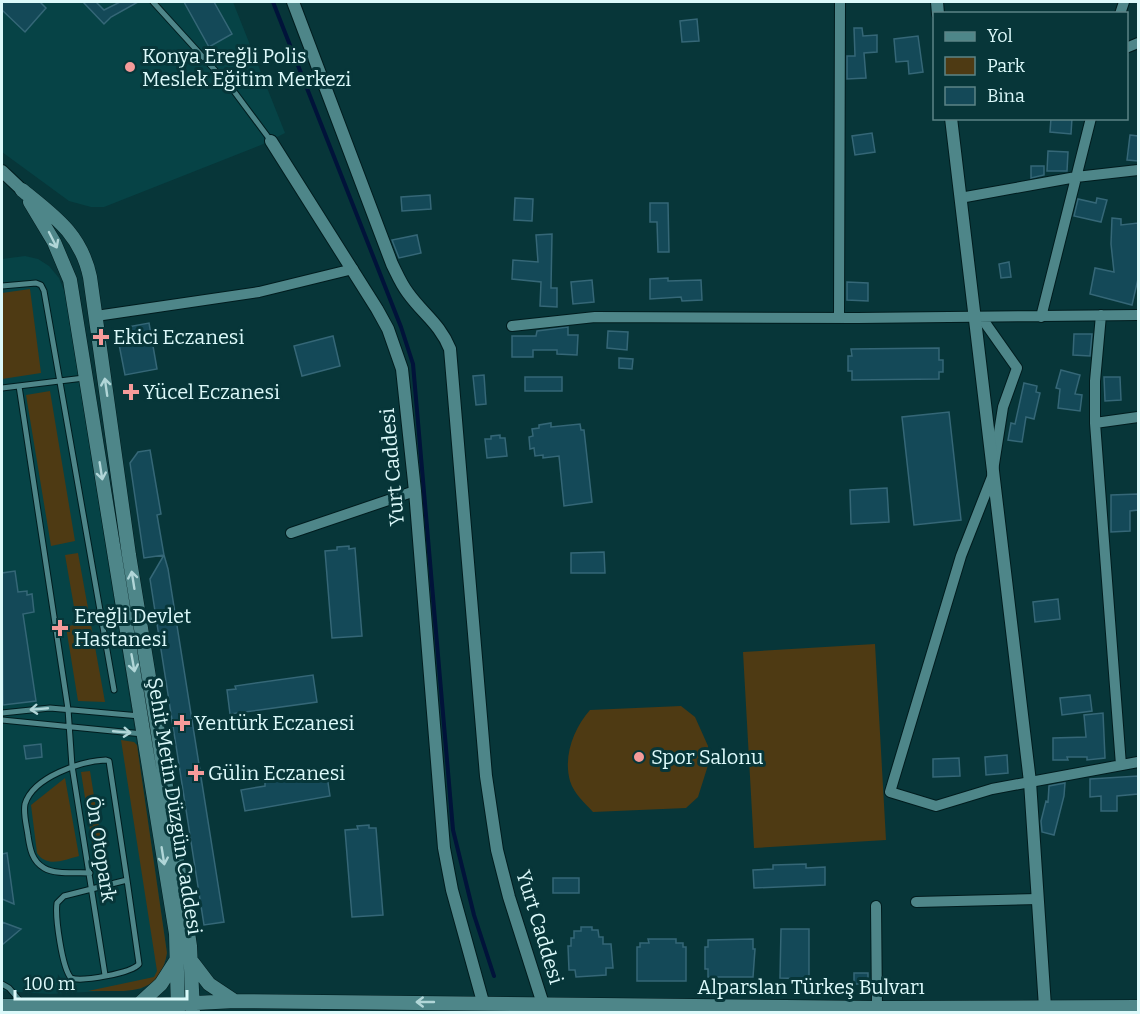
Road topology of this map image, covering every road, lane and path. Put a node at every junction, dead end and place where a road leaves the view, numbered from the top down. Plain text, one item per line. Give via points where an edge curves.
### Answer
1 (153, 2) edge
2 (293, 2) edge
3 (840, 2) edge
4 (951, 120) edge
5 (1090, 120) edge
6 (271, 141) joint
7 (1138, 170) edge
8 (2, 171) edge
9 (1076, 177) junction
10 (22, 190) junction
11 (960, 198) junction
12 (353, 269) junction
13 (2, 286) edge
14 (1101, 315) junction
15 (1138, 315) edge
16 (96, 316) junction
17 (978, 317) junction
18 (1041, 317) junction
19 (839, 318) junction
20 (512, 326) dead end
21 (86, 378) junction
22 (60, 381) junction
23 (19, 386) junction
24 (2, 388) edge
25 (1138, 417) edge
26 (1095, 423) junction
27 (993, 470) junction
28 (415, 491) junction
29 (291, 533) dead end
30 (114, 690) dead end
31 (68, 709) junction
32 (2, 713) edge
33 (141, 716) junction
34 (2, 720) edge
35 (157, 726) junction
36 (70, 727) junction
37 (144, 734) junction
38 (1138, 762) edge
39 (1121, 765) junction
40 (72, 766) junction
41 (1030, 782) junction
42 (90, 873) junction
43 (127, 880) junction
44 (92, 889) junction
45 (1038, 898) junction
46 (916, 902) dead end
47 (876, 906) dead end
48 (184, 959) junction
49 (105, 975) junction
50 (2, 984) edge
51 (235, 1001) junction
52 (483, 1002) junction
53 (543, 1004) junction
54 (2, 1006) edge
55 (25, 1006) junction
56 (137, 1006) junction
57 (1046, 1007) junction
58 (1138, 1007) edge
59 (178, 1008) edge
60 (193, 1008) edge
61 (877, 1008) junction

1 - 6 lane, Yurt Caddesi via 226,82
2 - 53 street, Yurt Caddesi via 392,264 409,294 438,325 450,349 491,819 509,897
3 - 19 street
4 - 11 street
5 - 9 street
6 - 12 street, Yurt Caddesi
7 - 9 street
8 - 10 street, Şehit Metin Düzgün Caddesi
9 - 11 street
9 - 18 street
10 - 16 main road, Şehit Metin Düzgün Caddesi via 64,225 82,249
10 -> 21 main road, Şehit Metin Düzgün Caddesi via 54,242 70,279
11 - 17 street
12 - 16 street via 259,292
12 - 28 street, Yurt Caddesi via 388,329 399,357
13 - 22 lane via 29,282 41,285
14 - 15 street
14 - 18 street
14 - 26 street
35 -> 16 main road, Şehit Metin Düzgün Caddesi
17 - 18 street
17 - 19 street
17 - 27 street
17 - 27 street via 1017,368 1003,408
19 - 20 street via 595,316
21 - 22 lane
21 -> 33 main road, Şehit Metin Düzgün Caddesi
22 - 23 lane
22 - 30 lane
23 - 24 lane
23 - 31 lane, Ön Otopark
25 - 26 street
26 - 39 street
27 - 41 street
27 - 41 street via 961,556 890,792 936,806
28 - 29 street
28 - 52 street, Yurt Caddesi via 444,848
31 -> 32 lane
31 - 33 lane
31 - 36 lane, Ön Otopark
33 - 35 lane
33 - 37 main road, Şehit Metin Düzgün Caddesi
34 - 36 lane
35 - 37 lane
35 - 48 main road, Şehit Metin Düzgün Caddesi
36 -> 37 lane
36 - 40 lane, Ön Otopark
37 -> 48 main road, Şehit Metin Düzgün Caddesi via 176,934
38 - 39 street
39 - 41 street
40 - 42 lane, Ön Otopark
40 - 42 lane via 47,778 27,799 24,810 30,849 47,870
40 - 43 lane via 109,761
41 - 45 street
42 - 44 lane, Ön Otopark
43 - 44 lane
43 - 49 lane via 139,964 131,970
44 - 49 lane, Ön Otopark
44 - 49 lane via 60,899 57,920 68,974 75,980
45 - 46 street
45 - 57 street
47 - 61 street
48 - 51 main road via 209,984
48 - 56 main road
48 - 59 main road, Şehit Metin Düzgün Caddesi
48 - 60 main road, Şehit Metin Düzgün Caddesi
50 - 55 lane
52 -> 51 main road, Alparslan Türkeş Bulvarı
51 - 60 main road, Alparslan Türkeş Bulvarı
52 - 53 main road, Alparslan Türkeş Bulvarı
53 - 61 main road, Alparslan Türkeş Bulvarı
54 - 55 main road, Alparslan Türkeş Bulvarı
55 - 56 main road, Alparslan Türkeş Bulvarı
56 - 59 main road, Alparslan Türkeş Bulvarı
57 - 58 main road, Alparslan Türkeş Bulvarı
57 - 61 main road, Alparslan Türkeş Bulvarı
59 - 60 main road, Alparslan Türkeş Bulvarı

